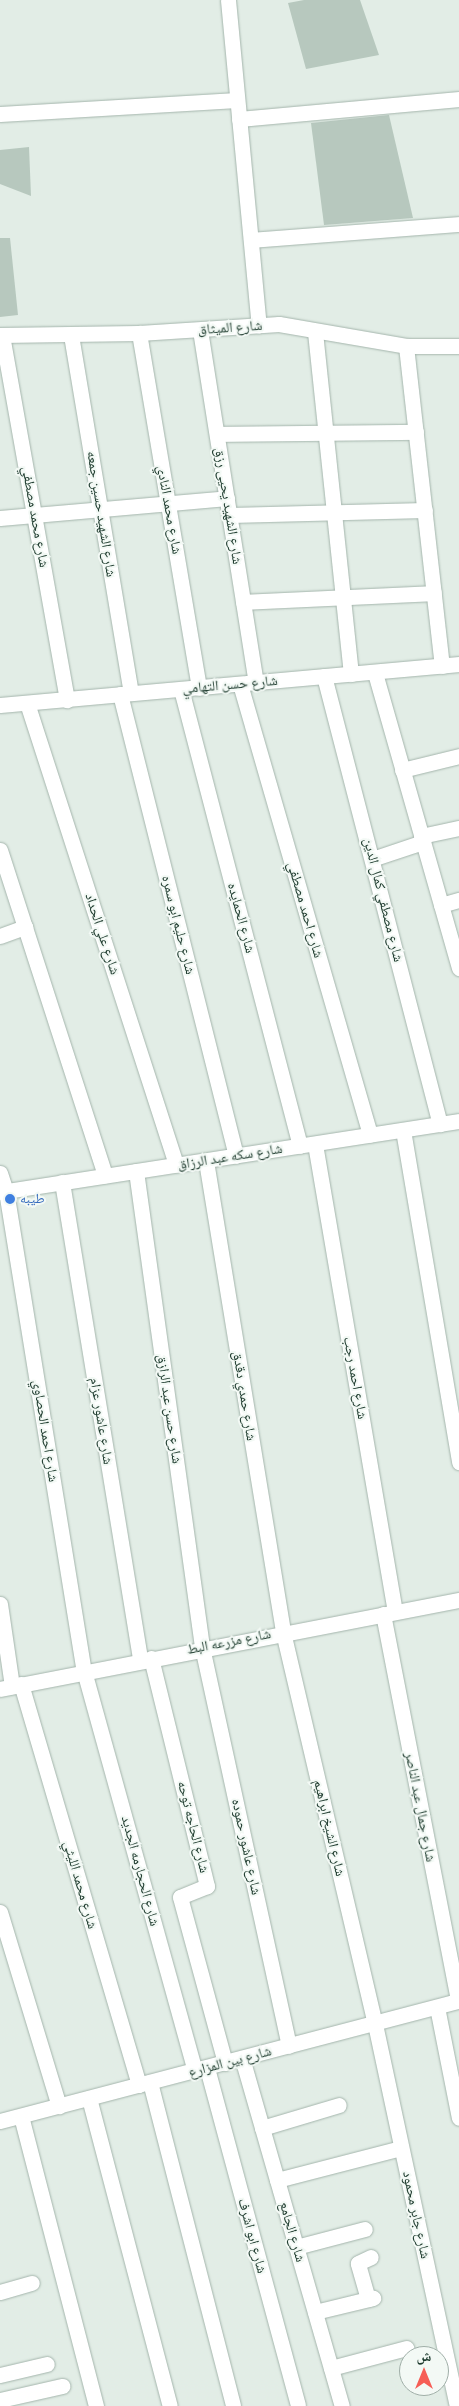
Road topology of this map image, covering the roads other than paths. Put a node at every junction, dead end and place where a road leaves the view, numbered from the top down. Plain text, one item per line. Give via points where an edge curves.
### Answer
1 (228, 0) edge
2 (459, 99) edge
3 (237, 100) junction
4 (0, 114) edge
5 (239, 119) junction
6 (459, 224) edge
7 (250, 240) junction
8 (259, 326) junction
9 (200, 330) junction
10 (315, 332) junction
11 (139, 333) junction
12 (1, 335) edge
13 (72, 335) junction
14 (406, 346) junction
15 (459, 346) edge
16 (416, 432) junction
17 (326, 433) junction
18 (217, 434) junction
19 (227, 498) junction
20 (168, 503) junction
21 (101, 509) junction
22 (425, 510) junction
23 (336, 513) junction
24 (34, 514) junction
25 (230, 515) junction
26 (0, 518) edge
27 (434, 593) junction
28 (344, 597) junction
29 (243, 602) junction
30 (459, 664) edge
31 (442, 666) junction
32 (375, 673) junction
33 (351, 674) junction
34 (324, 676) junction
35 (256, 683) junction
36 (240, 684) junction
37 (199, 688) junction
38 (181, 689) junction
39 (126, 694) junction
40 (67, 700) junction
41 (27, 703) junction
42 (0, 705) edge
43 (459, 756) edge
44 (402, 770) junction
45 (459, 828) edge
46 (422, 839) junction
47 (1, 855) edge
48 (372, 859) junction
49 (459, 900) edge
50 (441, 905) junction
51 (25, 927) junction
52 (0, 936) edge
53 (459, 968) edge
54 (459, 1121) edge
55 (440, 1124) junction
56 (403, 1130) junction
57 (370, 1135) junction
58 (308, 1145) junction
59 (236, 1156) junction
60 (206, 1160) junction
61 (176, 1165) junction
62 (136, 1171) junction
63 (0, 1173) edge
64 (105, 1176) junction
65 (62, 1182) junction
66 (3, 1192) edge
67 (459, 1462) edge
68 (459, 1600) edge
69 (0, 1604) edge
70 (389, 1613) junction
71 (283, 1632) junction
72 (202, 1647) junction
73 (146, 1659) junction
74 (84, 1671) junction
75 (11, 1686) edge
76 (0, 1912) edge
77 (458, 2001) edge
78 (437, 2006) junction
79 (375, 2024) junction
80 (289, 2046) junction
81 (242, 2058) junction
82 (225, 2063) junction
83 (201, 2069) junction
84 (144, 2084) junction
85 (89, 2098) junction
86 (339, 2105) dead end
87 (59, 2106) junction
88 (21, 2116) junction
89 (459, 2118) edge
90 (0, 2121) edge
91 (262, 2128) junction
92 (401, 2148) junction
93 (277, 2180) junction
94 (365, 2228) dead end
95 (296, 2247) junction
96 (372, 2257) dead end
97 (32, 2284) dead end
98 (0, 2292) edge
99 (315, 2312) junction
100 (399, 2350) edge
101 (47, 2364) dead end
102 (331, 2368) junction
103 (0, 2375) edge
104 (62, 2386) dead end
105 (0, 2400) edge
106 (298, 2405) edge
107 (96, 2406) edge
108 (170, 2406) edge
109 (232, 2406) edge
110 (342, 2406) edge
111 (457, 2406) edge

1 - 3 street
2 - 5 street
3 - 4 street
3 - 5 street
5 - 7 street
6 - 7 street
7 - 8 street
8 - 9 street, شارع الميثاق
8 - 10 street, شارع الميثاق via 279,324
9 - 11 street, شارع الميثاق
9 - 18 street, شارع الشهيد يحيى رزق
10 - 14 street, شارع الميثاق
10 - 17 street
11 - 13 street, شارع الميثاق
11 - 20 street, شارع محمد النادي
12 - 13 street, شارع الميثاق
12 - 24 street, شارع محمد مصطفي
13 - 21 street, شارع الشهيد حسين جمعه
14 - 15 street, شارع الميثاق
14 - 16 street
16 - 17 street
16 - 22 street
17 - 18 street
17 - 23 street
18 - 19 street, شارع الشهيد يحيى رزق
19 - 20 street
19 - 25 street, شارع الشهيد يحيى رزق
20 - 21 street
20 - 37 street, شارع محمد النادي
21 - 24 street
21 - 39 street, شارع الشهيد حسين جمعه
22 - 23 street
22 - 27 street
23 - 25 street
23 - 28 street
24 - 26 street
24 - 40 street, شارع محمد مصطفي
25 - 29 street, شارع الشهيد يحيى رزق
27 - 28 street
27 - 31 street
28 - 29 street
28 - 33 street
29 - 35 street, شارع الشهيد يحيى رزق
30 - 31 street, شارع حسن التهامي
31 - 32 street, شارع حسن التهامي
32 - 33 street, شارع حسن التهامي
32 - 44 street
33 - 34 street, شارع حسن التهامي
34 - 35 street, شارع حسن التهامي
34 - 48 street, شارع مصطفي كمال الدين
35 - 36 street, شارع حسن التهامي
36 - 37 street, شارع حسن التهامي
36 - 57 street, شارع احمد مصطفي
37 - 38 street, شارع حسن التهامي
38 - 39 street, شارع حسن التهامي
38 - 58 street, شارع الحمايده
39 - 40 street, شارع حسن التهامي
39 - 59 street, شارع حليم ابو سمره
40 - 41 street, شارع حسن التهامي
41 - 42 street, شارع حسن التهامي
41 - 61 street, شارع علي الحداد
43 - 44 street
44 - 46 street
45 - 46 street
46 - 48 street
46 - 50 street
47 - 51 street
48 - 55 street, شارع مصطفي كمال الدين
49 - 50 street
50 - 53 street
51 - 52 street
51 - 64 street
54 - 55 street, شارع سكه عبد الرزاق
55 - 56 street, شارع سكه عبد الرزاق
56 - 57 street, شارع سكه عبد الرزاق
56 - 67 street
57 - 58 street, شارع سكه عبد الرزاق
58 - 59 street, شارع سكه عبد الرزاق
58 - 70 street, شارع احمد رجب
59 - 60 street, شارع سكه عبد الرزاق
60 - 61 street, شارع سكه عبد الرزاق
60 - 71 street, شارع حمدي دقدق
61 - 62 street, شارع سكه عبد الرزاق
62 - 64 street, شارع سكه عبد الرزاق
62 - 72 street, شارع حسن عبد الرازق
63 - 66 street, شارع احمد الحصاوي
64 - 65 street, شارع سكه عبد الرزاق
65 - 66 street, شارع سكه عبد الرزاق
65 - 73 street, شارع عاشور عزام
66 - 74 street, شارع احمد الحصاوي
68 - 70 street, شارع مزرعه البط
69 - 75 street, شارع محمد الليثي
70 - 71 street, شارع مزرعه البط
70 - 77 street, شارع جمال عبد الناصر
71 - 72 street, شارع مزرعه البط
71 - 79 street, شارع الشيخ ابراهيم
72 - 73 street, شارع مزرعه البط
72 - 80 street, شارع عاشور حموده
73 - 74 street, شارع مزرعه البط
73 - 82 street, شارع الحاجه توحه via 207,1886 180,1897
74 - 75 street, شارع مزرعه البط
74 - 83 street, شارع الحجارمه الجديد
75 - 84 street, شارع محمد الليثي
76 - 87 street
77 - 78 street, شارع بين المزارع
78 - 79 street, شارع بين المزارع
78 - 89 street
79 - 80 street, شارع بين المزارع
79 - 92 street, شارع جابر محمود
80 - 81 street, شارع بين المزارع
81 - 82 street, شارع بين المزارع
81 - 91 street, شارع الجامع
82 - 83 street, شارع بين المزارع
83 - 84 street, شارع بين المزارع
83 - 106 street, شارع ابو اشرف
84 - 85 street, شارع بين المزارع
84 - 109 street, شارع محمد الليثي
85 - 87 street, شارع بين المزارع
85 - 108 street
86 - 91 street
87 - 88 street, شارع بين المزارع
88 - 90 street, شارع بين المزارع
88 - 107 street
91 - 93 street, شارع الجامع
92 - 93 street
92 - 111 street, شارع جابر محمود
93 - 95 street, شارع الجامع
94 - 95 street
95 - 99 street, شارع الجامع
96 - 99 street via 358,2263 371,2298
97 - 98 street
99 - 102 street, شارع الجامع
100 - 102 street
101 - 103 street
102 - 110 street, شارع الجامع
104 - 105 street

